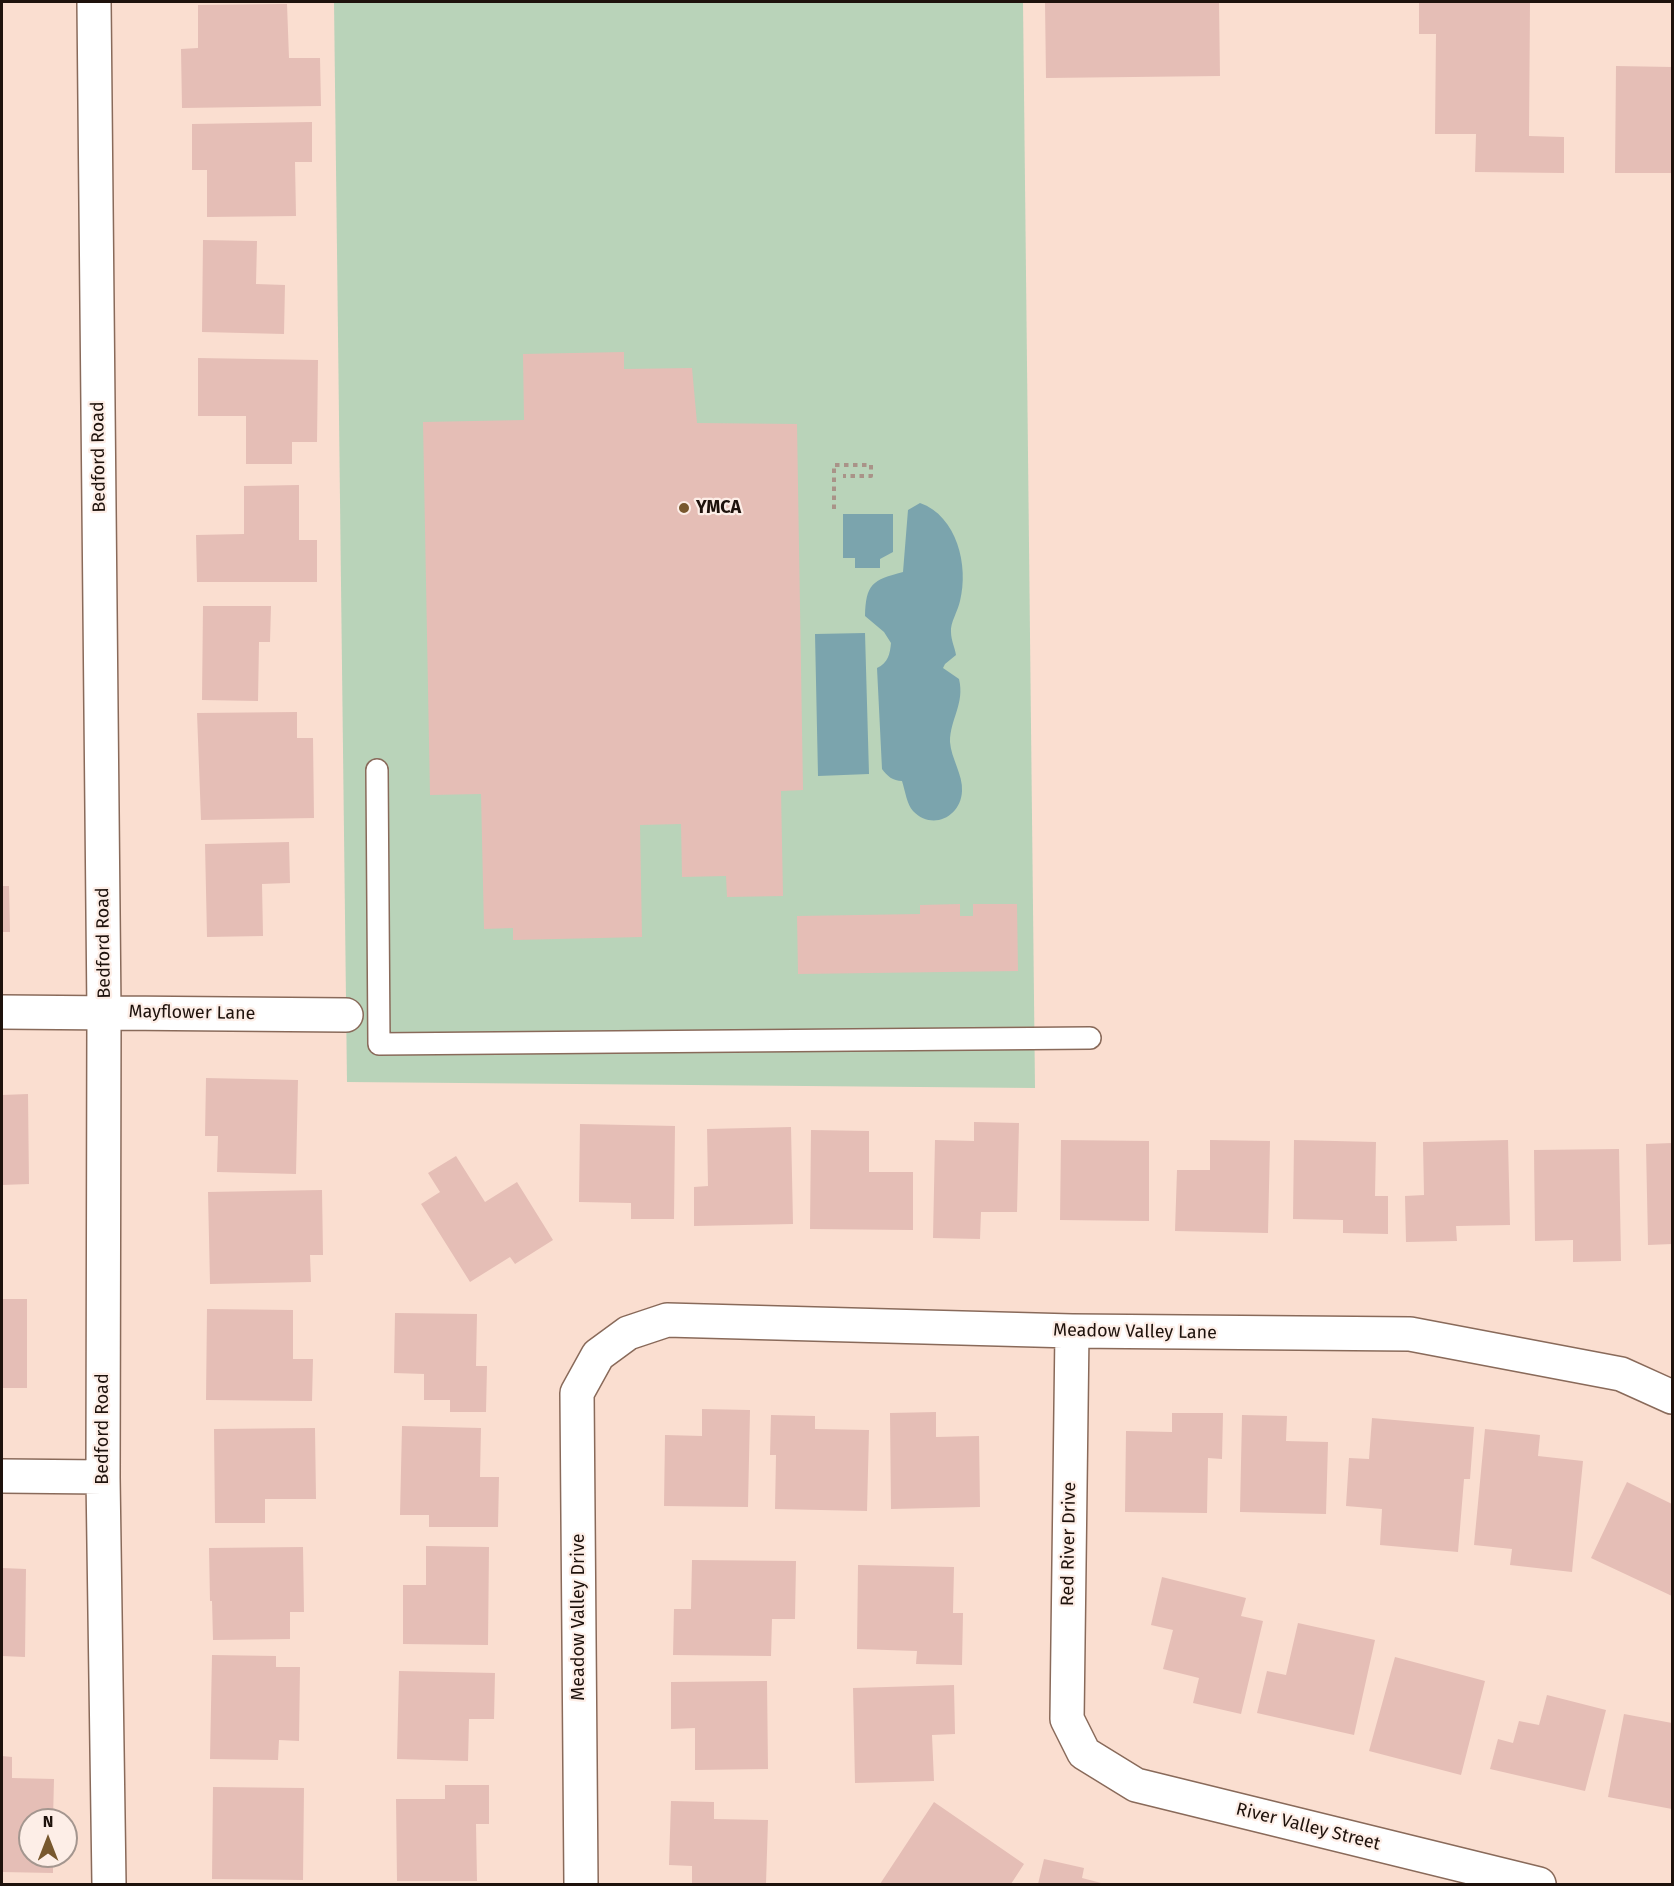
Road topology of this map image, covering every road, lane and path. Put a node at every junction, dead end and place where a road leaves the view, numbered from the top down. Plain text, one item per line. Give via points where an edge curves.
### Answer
1 (94, 2) edge
2 (843, 476) dead end
3 (834, 509) dead end
4 (377, 770) dead end
5 (2, 1012) edge
6 (104, 1012) junction
7 (346, 1015) joint
8 (379, 1015) junction
9 (1090, 1038) dead end
10 (1072, 1331) junction
11 (598, 1355) joint
12 (1672, 1397) edge
13 (2, 1476) edge
14 (103, 1476) junction
15 (1084, 1753) joint
16 (110, 1884) edge
17 (581, 1884) edge
18 (1539, 1884) edge

1 - 6 street, Bedford Road
2 - 3 path via 871,476 871,465 834,465
4 - 8 lane
5 - 6 street, Mayflower Lane
6 - 7 street, Mayflower Lane
6 - 14 street, Bedford Road
7 - 8 lane
8 - 9 lane via 379,1044
10 - 11 street, Meadow Valley Lane via 666,1320 628,1333
10 - 12 street, Meadow Valley Lane via 1410,1335 1621,1374
10 - 15 street, Red River Drive via 1067,1719
11 - 17 street, Meadow Valley Drive via 577,1393
13 - 14 street
14 - 16 street, Bedford Road
15 - 18 street, River Valley Street via 1136,1785

